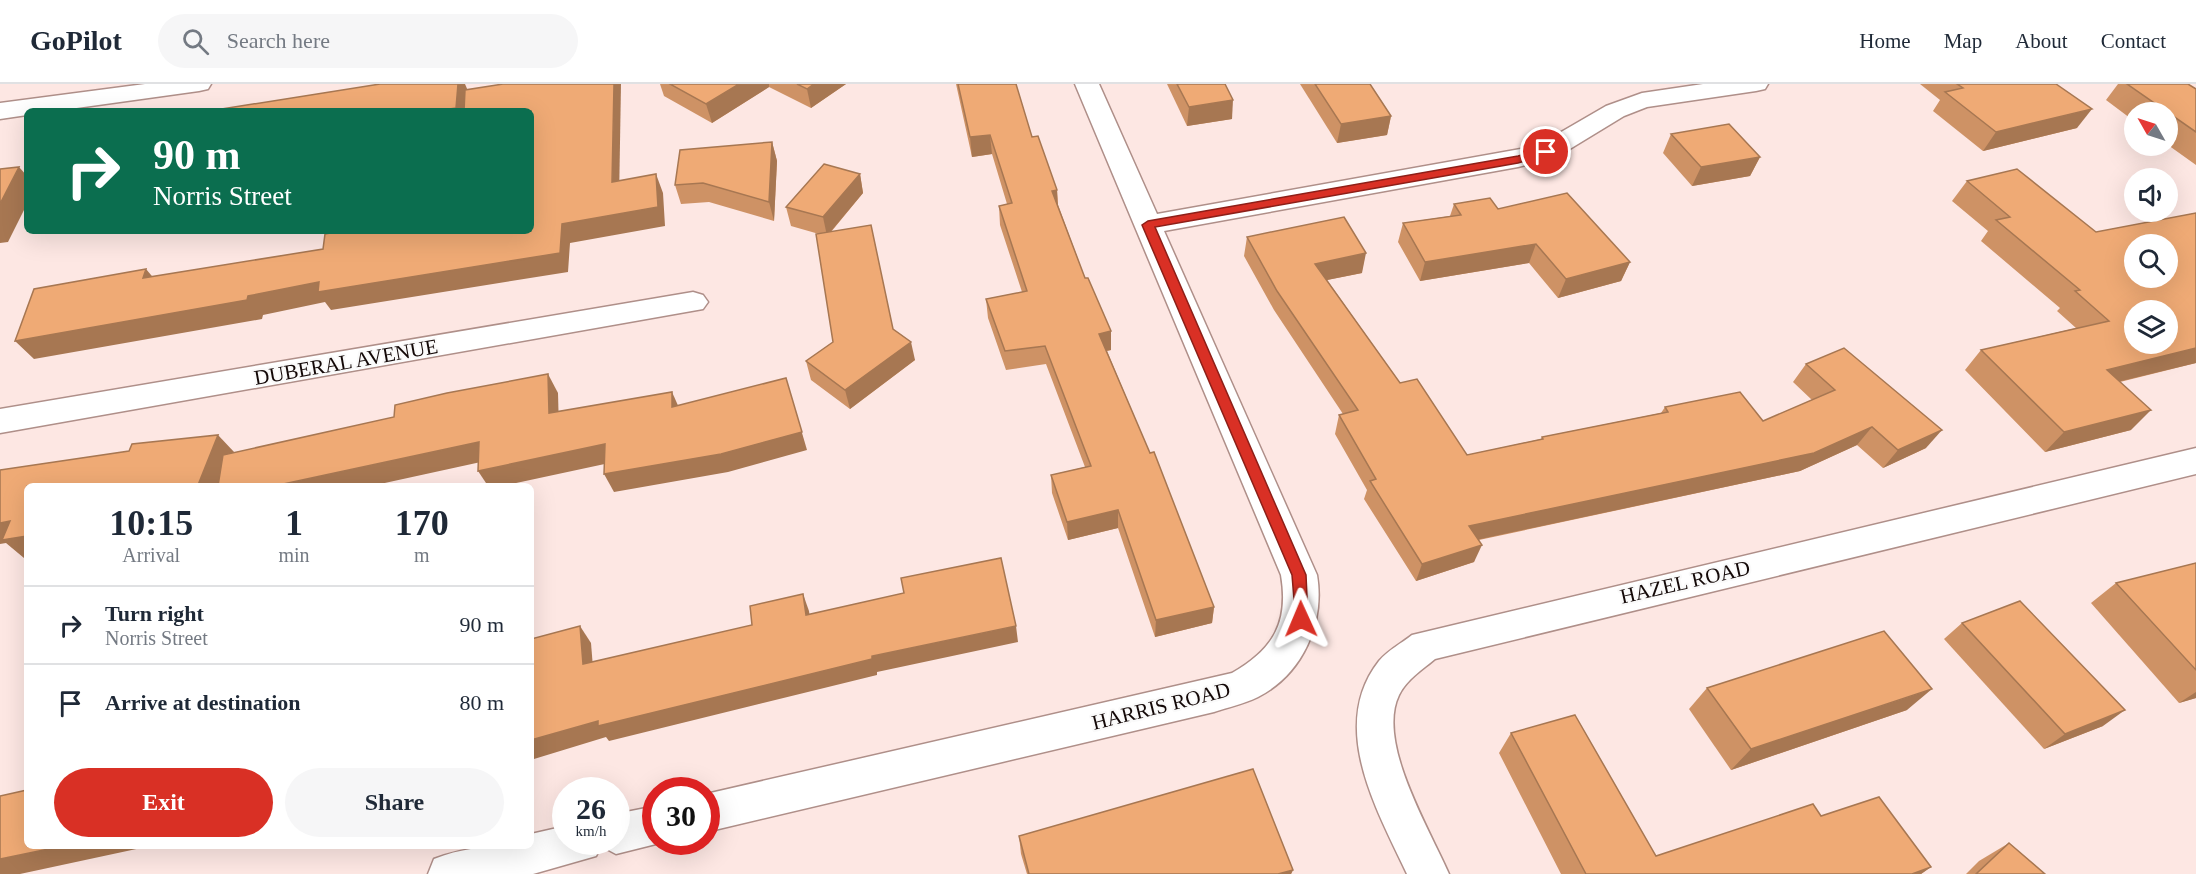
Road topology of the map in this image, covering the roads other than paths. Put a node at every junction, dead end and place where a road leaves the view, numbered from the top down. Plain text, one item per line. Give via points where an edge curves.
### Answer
1 (199, 84) edge
2 (1087, 84) edge
3 (1756, 84) edge
4 (0, 111) edge
5 (1148, 225) junction
6 (693, 303) dead end
7 (0, 421) edge
8 (2196, 461) edge
9 (720, 810) edge
10 (552, 849) edge
11 (449, 874) edge
12 (1428, 874) edge

1 - 4 street
2 - 5 street, HARRIS ROAD
3 - 5 street via 1642,100 1615,111 1546,152 1518,159
5 - 9 street, HARRIS ROAD via 1299,575 1301,619 1283,656 1248,684 1214,695
6 - 7 street, DUBERAL AVENUE
8 - 12 street, HAZEL ROAD via 1425,646 1392,673 1374,718 1378,756
10 - 11 street

